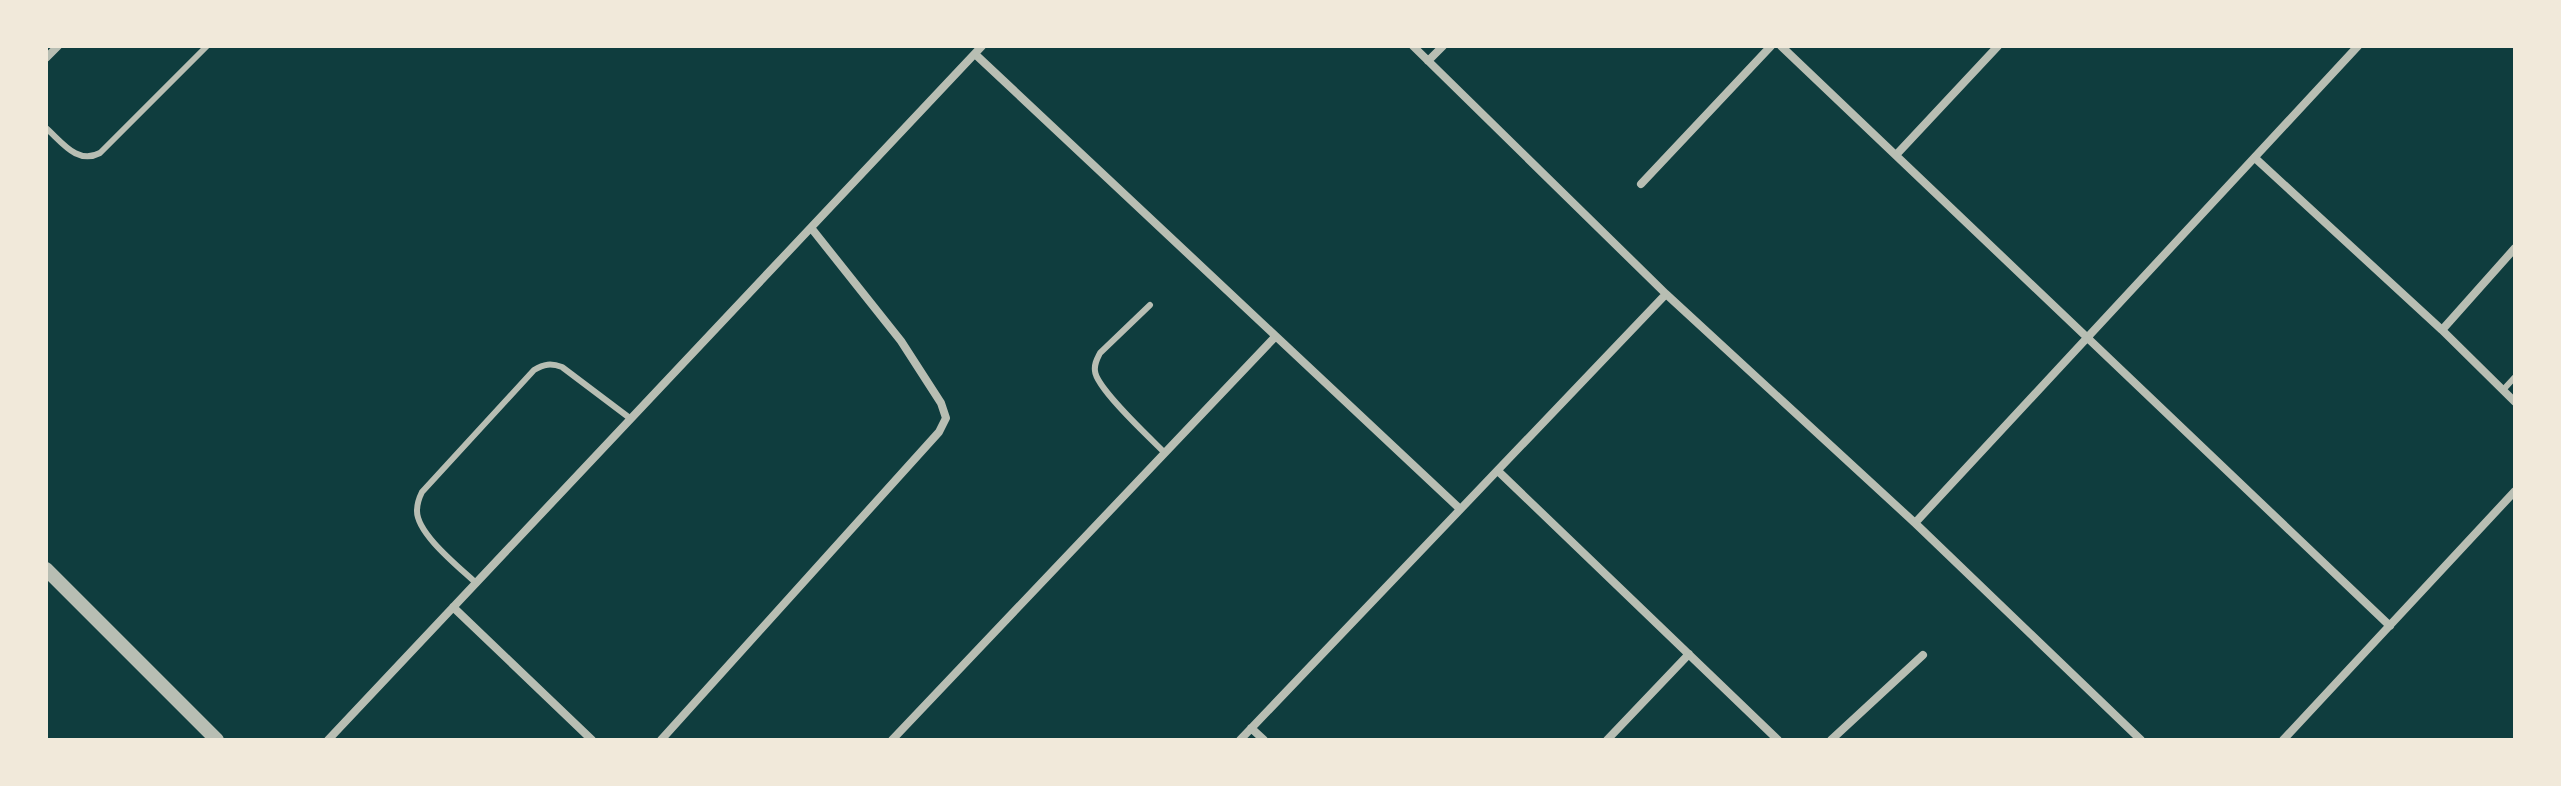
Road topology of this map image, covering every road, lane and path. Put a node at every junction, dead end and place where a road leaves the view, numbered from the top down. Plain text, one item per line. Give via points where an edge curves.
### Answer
1 (58, 46) edge
2 (207, 46) edge
3 (982, 46) edge
4 (1413, 46) edge
5 (1443, 46) edge
6 (1771, 46) edge
7 (1781, 46) edge
8 (1998, 46) edge
9 (2358, 46) edge
10 (975, 54) junction
11 (46, 58) edge
12 (1428, 61) junction
13 (46, 128) edge
14 (1896, 155) junction
15 (2255, 158) junction
16 (1641, 184) dead end
17 (812, 229) junction
18 (2515, 248) edge
19 (1666, 294) junction
20 (1150, 305) dead end
21 (2442, 330) junction
22 (1275, 337) junction
23 (2088, 338) junction
24 (2515, 377) edge
25 (2503, 390) junction
26 (2515, 402) edge
27 (631, 419) junction
28 (1165, 453) junction
29 (1498, 471) junction
30 (2515, 491) edge
31 (1460, 509) junction
32 (1915, 523) junction
33 (46, 569) edge
34 (476, 583) junction
35 (453, 607) junction
36 (2390, 626) junction
37 (1689, 654) junction
38 (1923, 655) dead end
39 (1251, 728) junction
40 (217, 740) edge
41 (328, 740) edge
42 (592, 740) edge
43 (661, 740) edge
44 (892, 740) edge
45 (1240, 740) edge
46 (1264, 740) edge
47 (1607, 740) edge
48 (1778, 740) edge
49 (1831, 740) edge
50 (2141, 740) edge
51 (2283, 740) edge

1 - 11 street
2 - 13 lane via 100,153 75,154
3 - 10 street
4 - 12 street
5 - 12 street
6 - 16 street
7 - 14 street
8 - 14 street
9 - 15 street
10 - 17 street
10 - 22 street
12 - 19 street
14 - 23 street
15 - 21 street
15 - 23 street
17 - 27 street
17 - 43 street via 901,341 946,418 939,432
18 - 21 street
19 - 29 street
19 - 32 street
20 - 28 lane via 1100,353 1094,371 1102,388
21 - 25 street
22 - 28 street
22 - 31 street
23 - 32 street
23 - 36 street
24 - 25 lane
25 - 26 street
27 - 34 street
27 - 34 lane via 562,367 543,365 534,370 418,502 423,531
28 - 44 street
29 - 31 street
29 - 37 street
30 - 36 street
31 - 39 street
32 - 50 street
33 - 40 street
34 - 35 street
35 - 41 street
35 - 42 street
36 - 51 street
37 - 47 street
37 - 48 street
38 - 49 street
39 - 45 street
39 - 46 street

